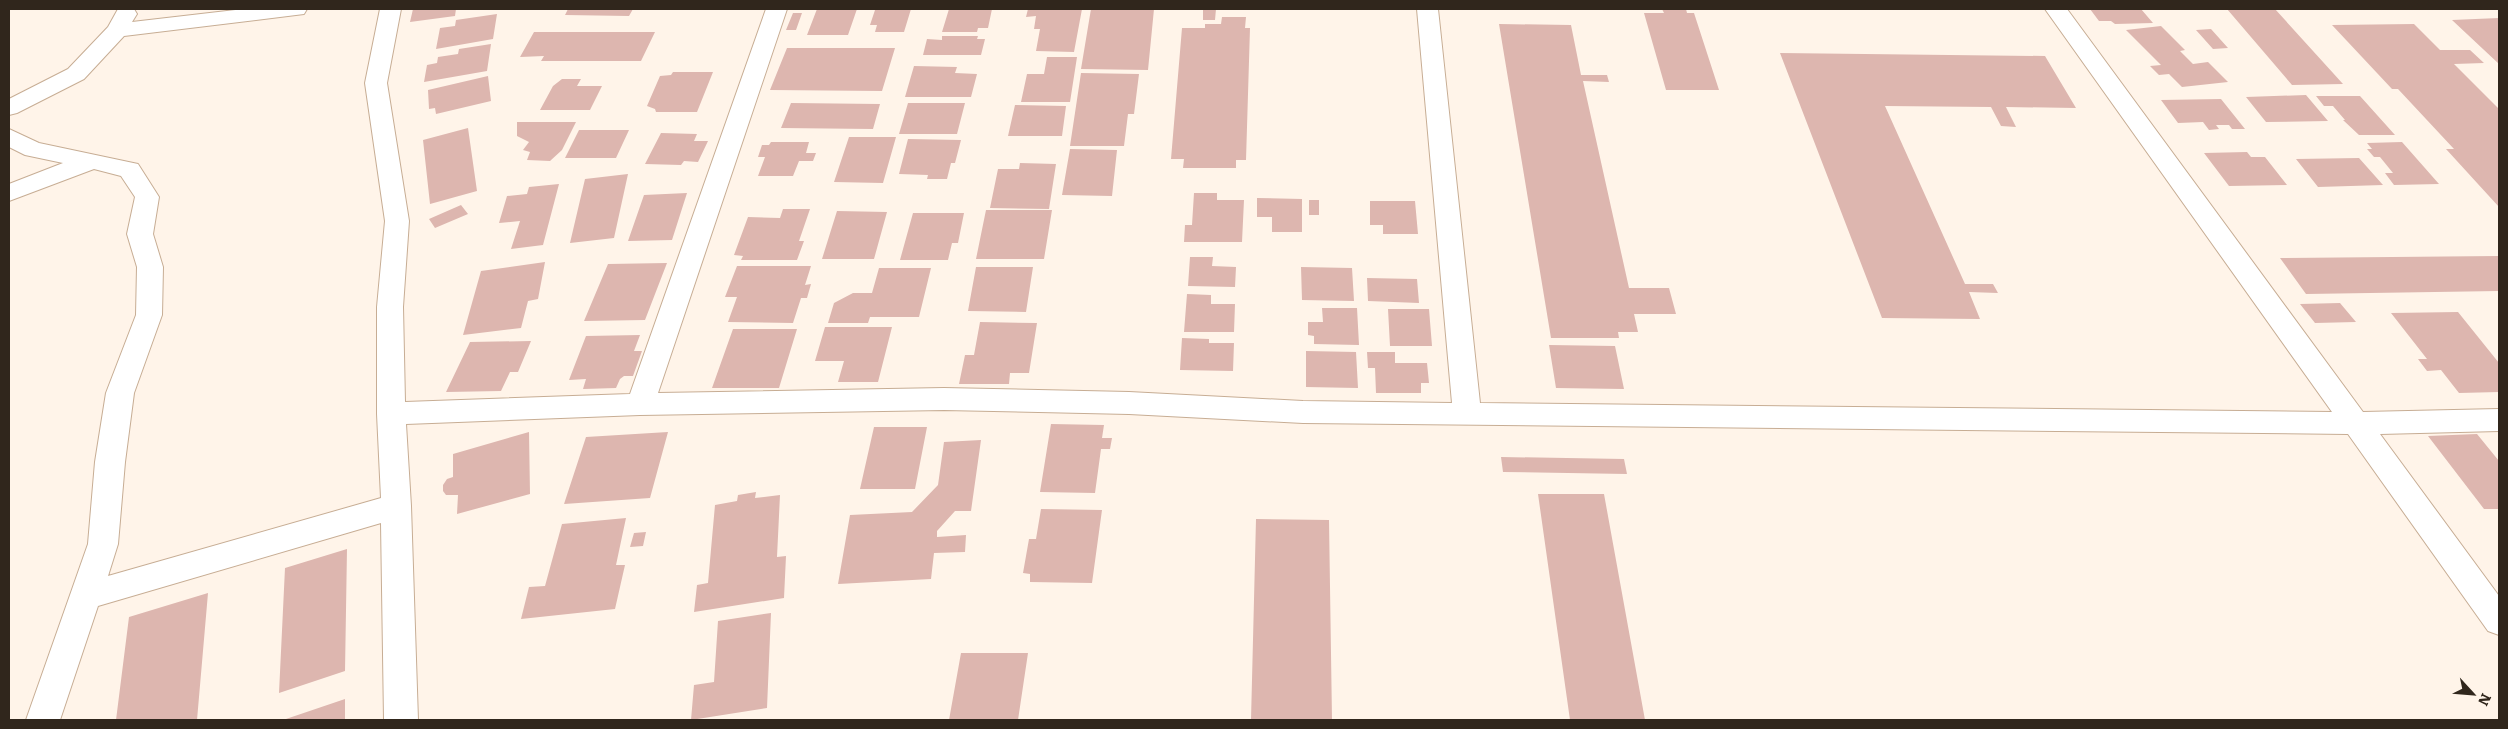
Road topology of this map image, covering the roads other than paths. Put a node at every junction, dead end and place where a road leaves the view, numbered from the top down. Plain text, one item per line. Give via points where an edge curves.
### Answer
1 (129, 9) edge
2 (296, 9) edge
3 (390, 9) edge
4 (777, 9) edge
5 (1428, 9) edge
6 (2056, 9) edge
7 (116, 30) junction
8 (9, 108) edge
9 (9, 137) edge
10 (92, 161) junction
11 (9, 193) edge
12 (640, 404) junction
13 (391, 414) junction
14 (1467, 414) junction
15 (2499, 420) edge
16 (2354, 422) junction
17 (396, 506) junction
18 (86, 596) junction
19 (2499, 621) edge
20 (43, 720) edge
21 (401, 720) edge

1 - 7 street
2 - 7 street
3 - 13 street via 376,84 397,221 390,306
4 - 12 street
5 - 14 street
6 - 16 street
7 - 8 street via 76,74
9 - 10 street via 33,150
10 - 11 street
10 - 18 street via 129,170 147,197 140,234 150,267 149,315 120,393 103,544
12 - 13 street
12 - 14 street via 944,398 1303,412
13 - 17 street
14 - 16 street
15 - 16 street
16 - 19 street
17 - 18 street
17 - 21 street
18 - 20 street

